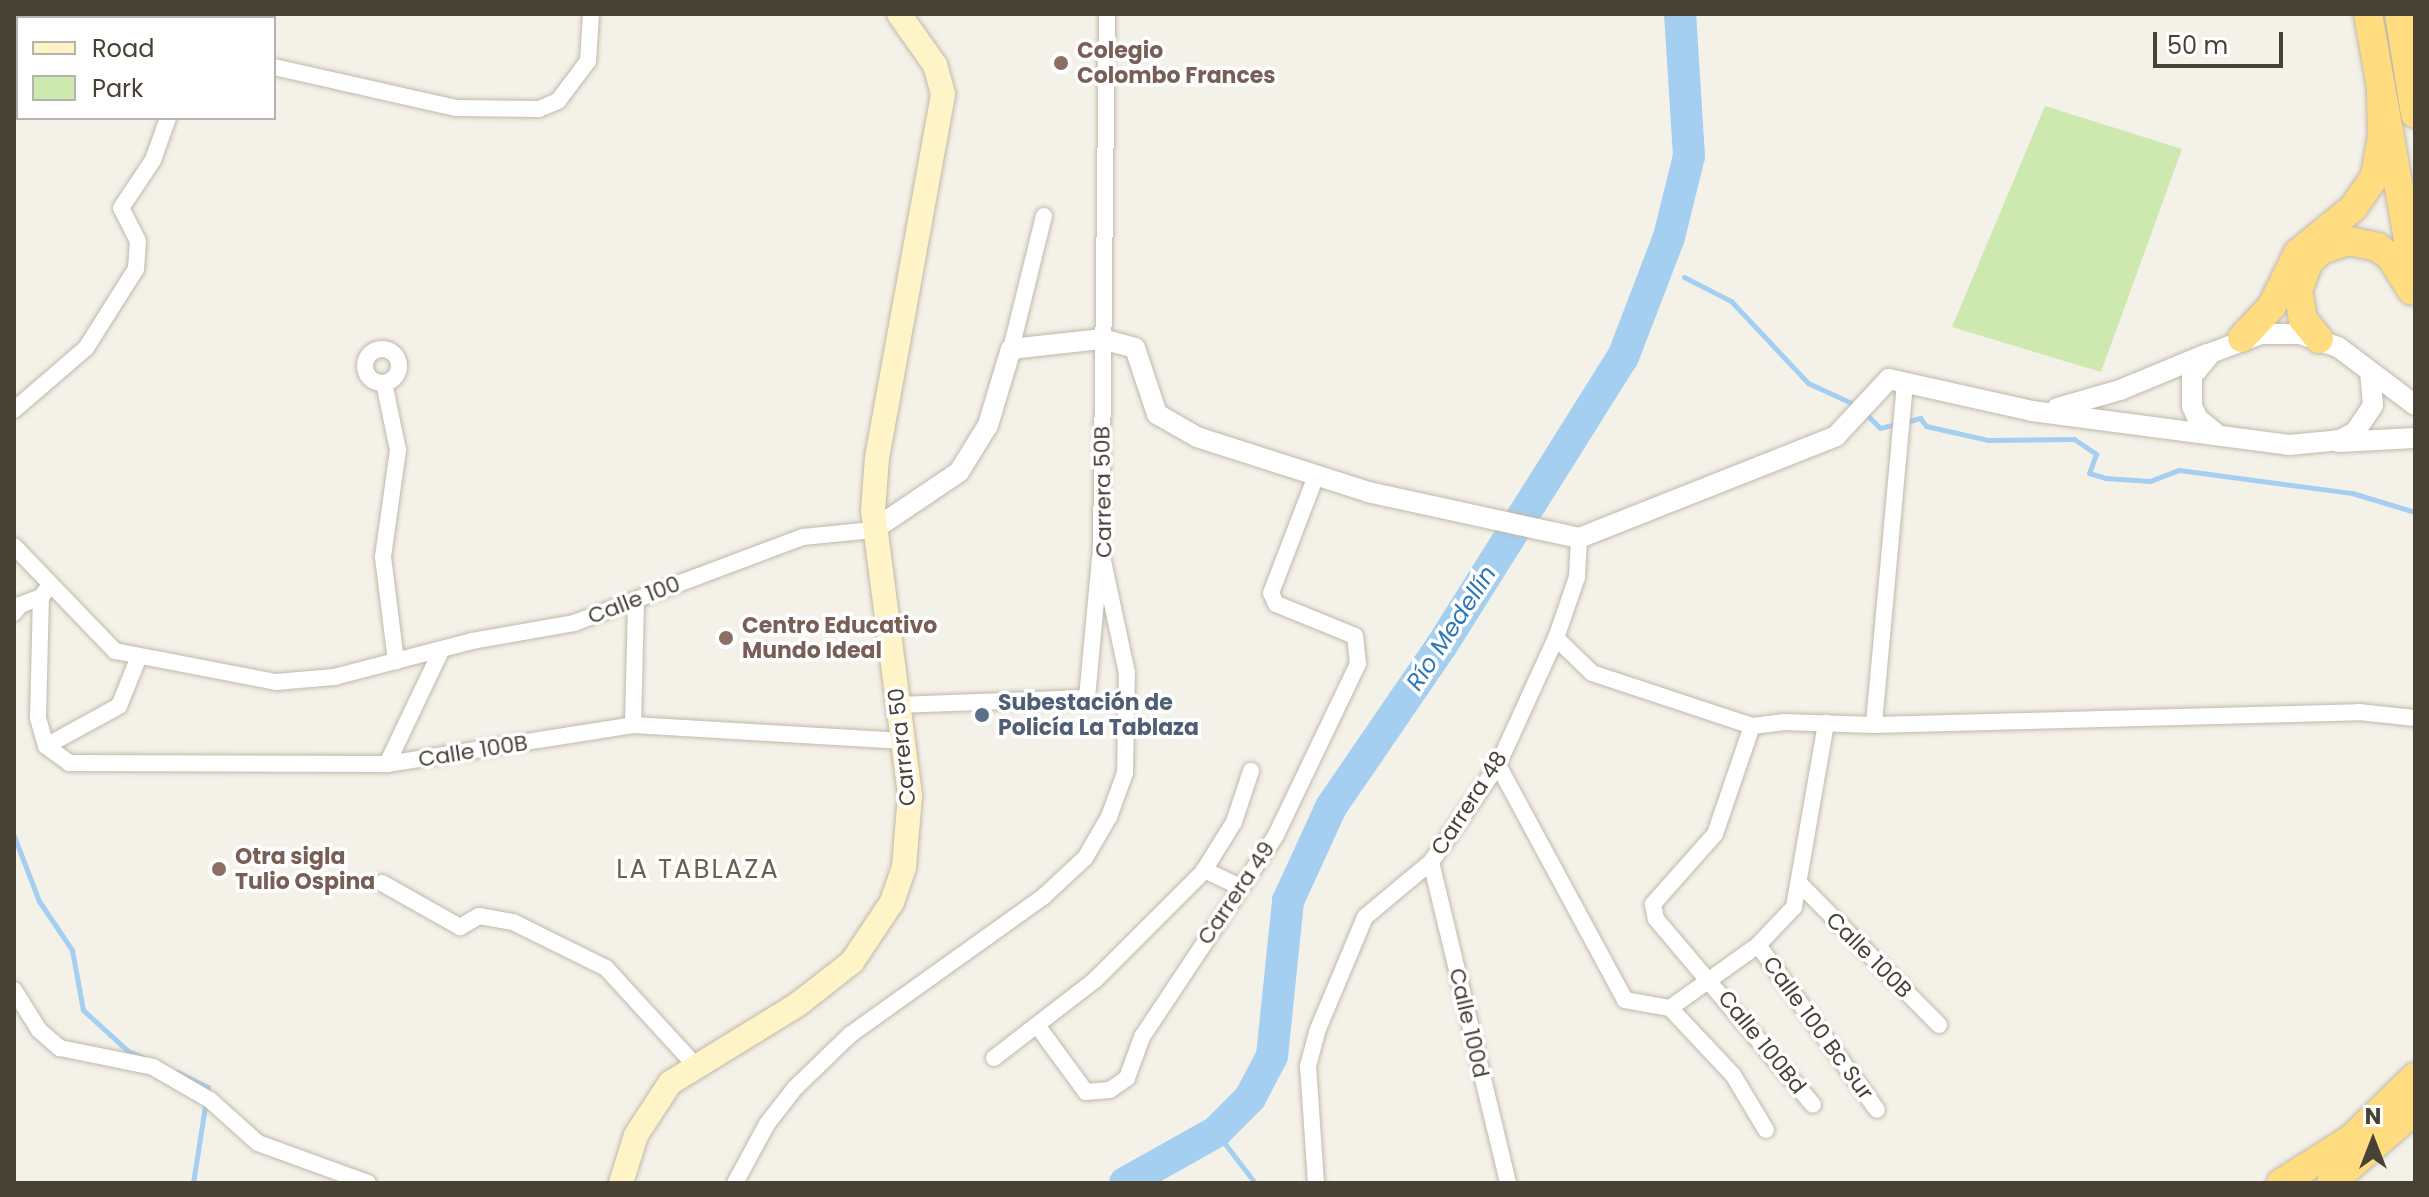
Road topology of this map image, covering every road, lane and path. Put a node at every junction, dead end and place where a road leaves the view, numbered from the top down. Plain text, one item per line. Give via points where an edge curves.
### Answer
1 (591, 14) edge
2 (899, 14) edge
3 (1107, 14) edge
4 (2368, 14) edge
5 (2401, 14) edge
6 (2415, 64) edge
7 (276, 67) edge
8 (2381, 88) junction
9 (2415, 114) edge
10 (167, 120) edge
11 (1044, 216) dead end
12 (2415, 279) edge
13 (2415, 296) edge
14 (2242, 338) junction
15 (1102, 339) junction
16 (2319, 339) junction
17 (1011, 349) junction
18 (2211, 353) junction
19 (2370, 373) junction
20 (384, 383) dead end
21 (1905, 383) junction
22 (2415, 405) edge
23 (14, 410) edge
24 (2032, 411) junction
25 (2222, 437) junction
26 (2415, 438) edge
27 (2323, 442) junction
28 (1316, 476) junction
29 (873, 530) junction
30 (1579, 538) junction
31 (14, 546) edge
32 (1101, 552) junction
33 (46, 590) junction
34 (636, 601) junction
35 (14, 613) edge
36 (1556, 638) junction
37 (441, 651) junction
38 (138, 659) junction
39 (396, 661) junction
40 (898, 705) junction
41 (2415, 718) edge
42 (1826, 723) junction
43 (633, 725) junction
44 (1874, 725) junction
45 (1752, 726) junction
46 (904, 741) junction
47 (46, 746) junction
48 (387, 764) junction
49 (1498, 765) junction
50 (1251, 771) dead end
51 (1431, 862) junction
52 (1204, 870) junction
53 (382, 883) dead end
54 (1800, 884) junction
55 (1240, 887) junction
56 (1758, 945) junction
57 (1712, 980) junction
58 (14, 990) edge
59 (1670, 1008) junction
60 (1939, 1025) dead end
61 (1039, 1028) junction
62 (994, 1058) dead end
63 (695, 1065) junction
64 (2415, 1077) edge
65 (1813, 1105) dead end
66 (1877, 1110) dead end
67 (2415, 1110) edge
68 (1766, 1130) dead end
69 (368, 1183) edge
70 (621, 1183) edge
71 (735, 1183) edge
72 (1316, 1183) edge
73 (1508, 1183) edge
74 (2281, 1183) edge
75 (2331, 1183) edge

1 - 7 street via 588,61 558,101 539,109 456,108
2 - 29 main road, Carrera 50 via 935,65 943,94 877,458
3 - 15 street, Carrera 50B
4 - 8 highway
5 - 6 highway
5 - 9 highway
8 - 12 highway
8 - 14 highway via 2380,159 2370,184 2353,208 2298,253 2272,306
10 - 23 street via 153,160 121,208 138,241 136,269 86,348
11 - 17 street, Calle 100
13 - 16 highway via 2390,256 2377,247 2336,243 2309,262 2298,290 2303,319
14 - 16 street via 2280,332
14 - 18 street
15 - 17 street
15 - 28 street via 1135,348 1157,414 1172,426
15 - 32 street, Carrera 50B
16 - 19 street
17 - 29 street, Calle 100 via 988,425 959,472
18 - 24 street via 2091,400
18 - 25 street via 2192,376 2190,391 2198,419
19 - 22 street
19 - 27 street via 2375,389 2366,421 2340,440
20 - 39 street via 398,450 383,557
21 - 24 street
21 - 30 street via 1889,379 1836,436
21 - 44 street
24 - 25 street
25 - 27 street via 2267,444
26 - 27 street
28 - 30 street
28 - 55 street, Carrera 49 via 1271,593 1276,604 1355,636 1358,664 1276,835
29 - 34 street, Calle 100 via 803,537
29 - 40 main road, Carrera 50
30 - 36 street, Carrera 48 via 1577,577
31 - 33 street, Calle 100
32 - 40 street via 1093,590 1087,698
32 - 71 street, Carrera 50B via 1127,673 1129,727 1125,773 1093,844 1043,897 851,1034 785,1100
33 - 35 street
33 - 38 street, Calle 100 via 115,651
33 - 47 street via 38,718
34 - 37 street, Calle 100 via 574,623
34 - 43 street
36 - 45 street via 1592,673
36 - 49 street, Carrera 48
37 - 39 street, Calle 100
37 - 48 street
38 - 39 street, Calle 100 via 276,682 334,677
38 - 47 street via 119,706
40 - 46 main road, Carrera 50
41 - 44 street via 2359,712
42 - 44 street
42 - 45 street
42 - 54 street
43 - 46 street, Calle 100B
43 - 48 street, Calle 100B
45 - 57 street, Calle 100Bd via 1715,834 1653,904 1656,919
46 - 63 main road, Carrera 50 via 910,795 906,854 892,902 877,928 832,981
47 - 48 street, Calle 100B via 69,763
49 - 51 street, Carrera 48
49 - 59 street via 1625,1000
50 - 52 street, Carrera 49 via 1234,822
51 - 72 street, Carrera 48 via 1365,917 1318,1029 1308,1066
51 - 73 street, Calle 100d
52 - 55 street
52 - 61 street, Carrera 49
53 - 63 street via 460,927 479,916 513,922 606,968
54 - 56 street via 1794,907
54 - 60 street, Calle 100B
55 - 61 street, Carrera 49 via 1142,1037 1127,1078 1110,1090 1086,1092
56 - 57 street
56 - 66 street, Calle 100 Bc Sur
57 - 59 street
57 - 65 street, Calle 100Bd
58 - 69 street via 39,1030 60,1048 134,1061 208,1098 258,1143
59 - 68 street via 1733,1075
61 - 62 street, Carrera 49
63 - 70 main road, Carrera 50 via 649,1109
64 - 74 highway via 2351,1139
67 - 75 highway

